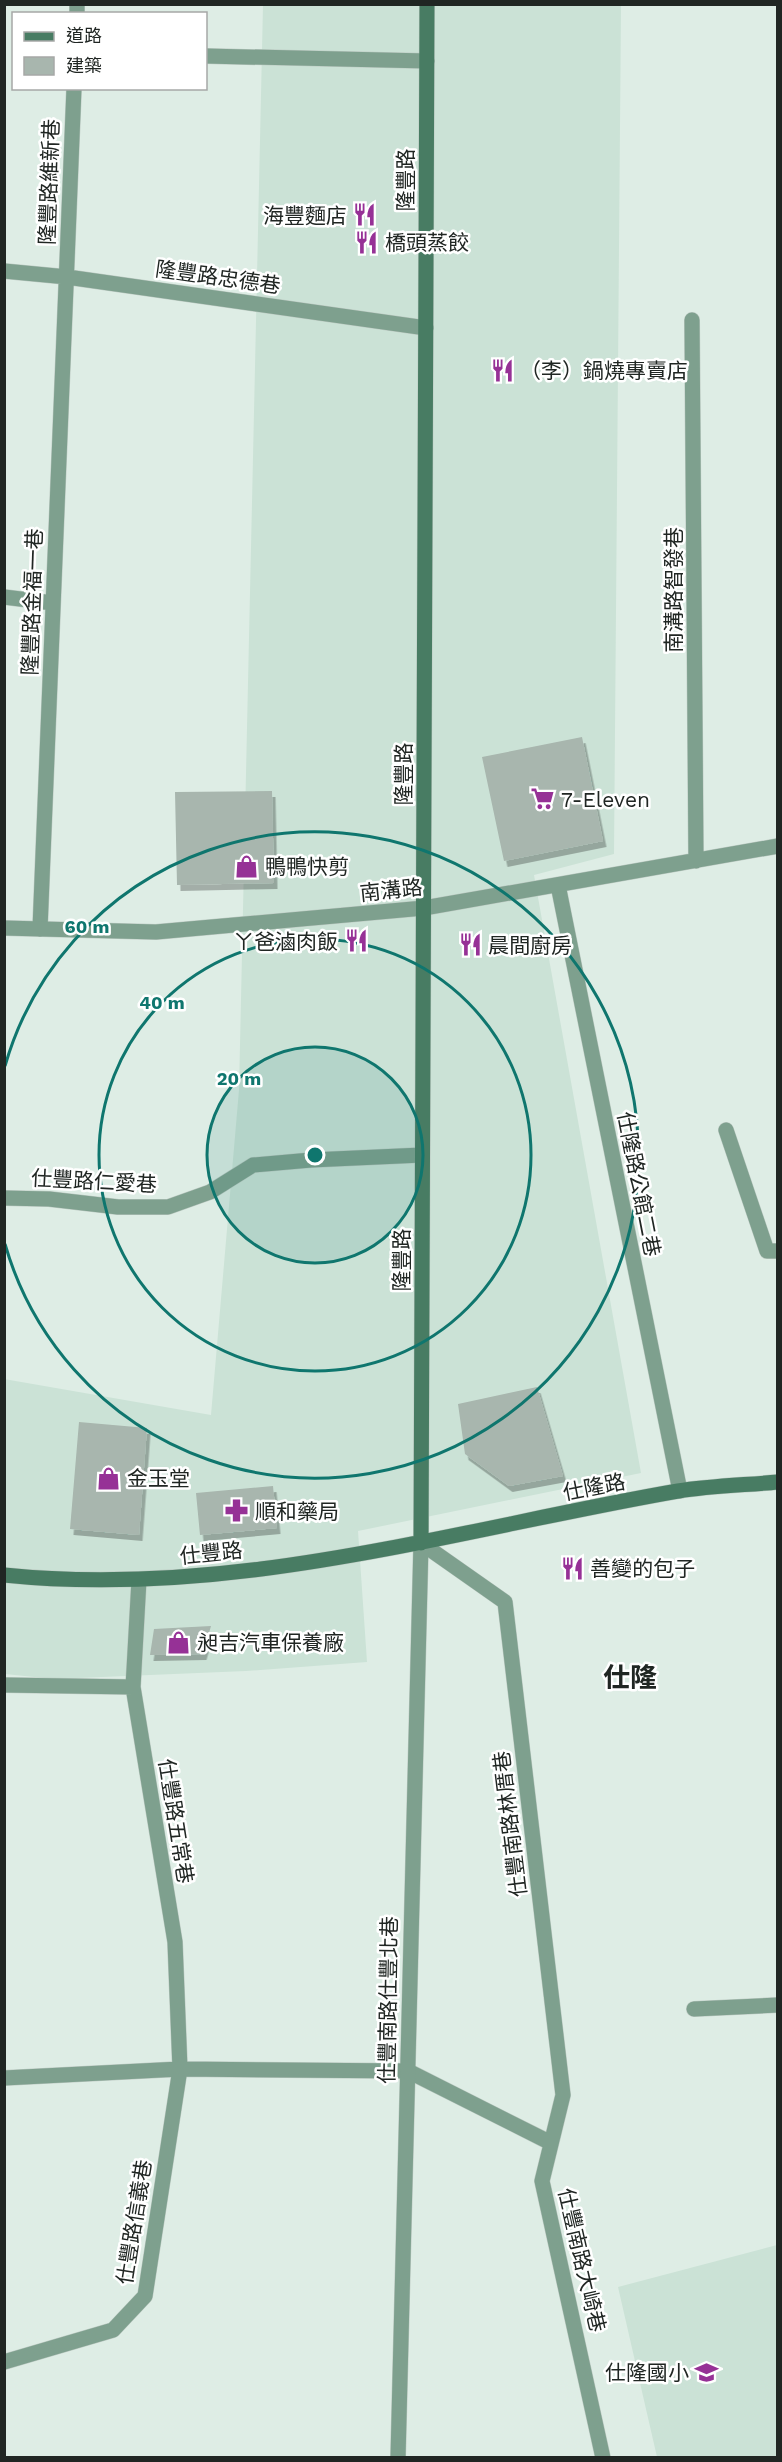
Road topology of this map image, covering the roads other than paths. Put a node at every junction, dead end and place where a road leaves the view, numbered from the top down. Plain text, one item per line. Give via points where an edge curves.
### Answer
1 (427, 4) edge
2 (207, 56) edge
3 (427, 61) junction
4 (74, 90) edge
5 (4, 271) edge
6 (67, 277) junction
7 (692, 320) dead end
8 (426, 328) junction
9 (4, 597) edge
10 (53, 603) junction
11 (777, 846) edge
12 (696, 861) junction
13 (558, 885) junction
14 (424, 908) junction
15 (4, 928) edge
16 (40, 929) junction
17 (726, 1130) dead end
18 (422, 1155) junction
19 (4, 1198) edge
20 (777, 1251) edge
21 (777, 1482) edge
22 (680, 1491) junction
23 (421, 1544) junction
24 (4, 1575) edge
25 (139, 1580) junction
26 (4, 1685) edge
27 (133, 1686) junction
28 (777, 2005) edge
29 (694, 2009) dead end
30 (180, 2069) junction
31 (408, 2071) junction
32 (4, 2078) edge
33 (551, 2143) junction
34 (4, 2362) edge
35 (398, 2457) edge
36 (603, 2457) edge

1 - 3 street, 隆豐路
2 - 3 street
3 - 8 street, 隆豐路
4 - 6 street, 隆豐路維新巷
5 - 6 street, 隆豐路忠德巷
6 - 8 street, 隆豐路忠德巷
6 - 10 street, 隆豐路金福一巷
7 - 12 street, 南溝路智發巷
8 - 14 street, 隆豐路
9 - 10 street
10 - 16 street, 隆豐路金福一巷
11 - 12 street, 南溝路
12 - 13 street, 南溝路
13 - 14 street, 南溝路
13 - 22 street, 仕隆路公館二巷
14 - 16 street, 南溝路 via 156,932
14 - 18 street, 隆豐路
15 - 16 street, 南溝路
17 - 20 street via 767,1251
18 - 19 street, 仕豐路仁愛巷 via 253,1165 210,1192 168,1207
18 - 23 street, 隆豐路
21 - 22 street, 仕隆路
22 - 23 street, 仕隆路
23 - 25 street, 仕豐路 via 291,1566
23 - 31 street, 仕豐南路仕豐北巷
23 - 33 street, 仕豐南路林厝巷 via 505,1602 563,2095
24 - 25 street, 仕豐路 via 47,1580
25 - 27 street, 仕豐路五常巷
26 - 27 street
27 - 30 street, 仕豐路五常巷 via 175,1942
28 - 29 street
30 - 31 street
30 - 32 street
30 - 34 street, 仕豐路信義巷 via 145,2296 113,2330
31 - 33 street
31 - 35 street, 仕豐南路仕豐北巷
33 - 36 street, 仕豐南路大崎巷 via 542,2181

